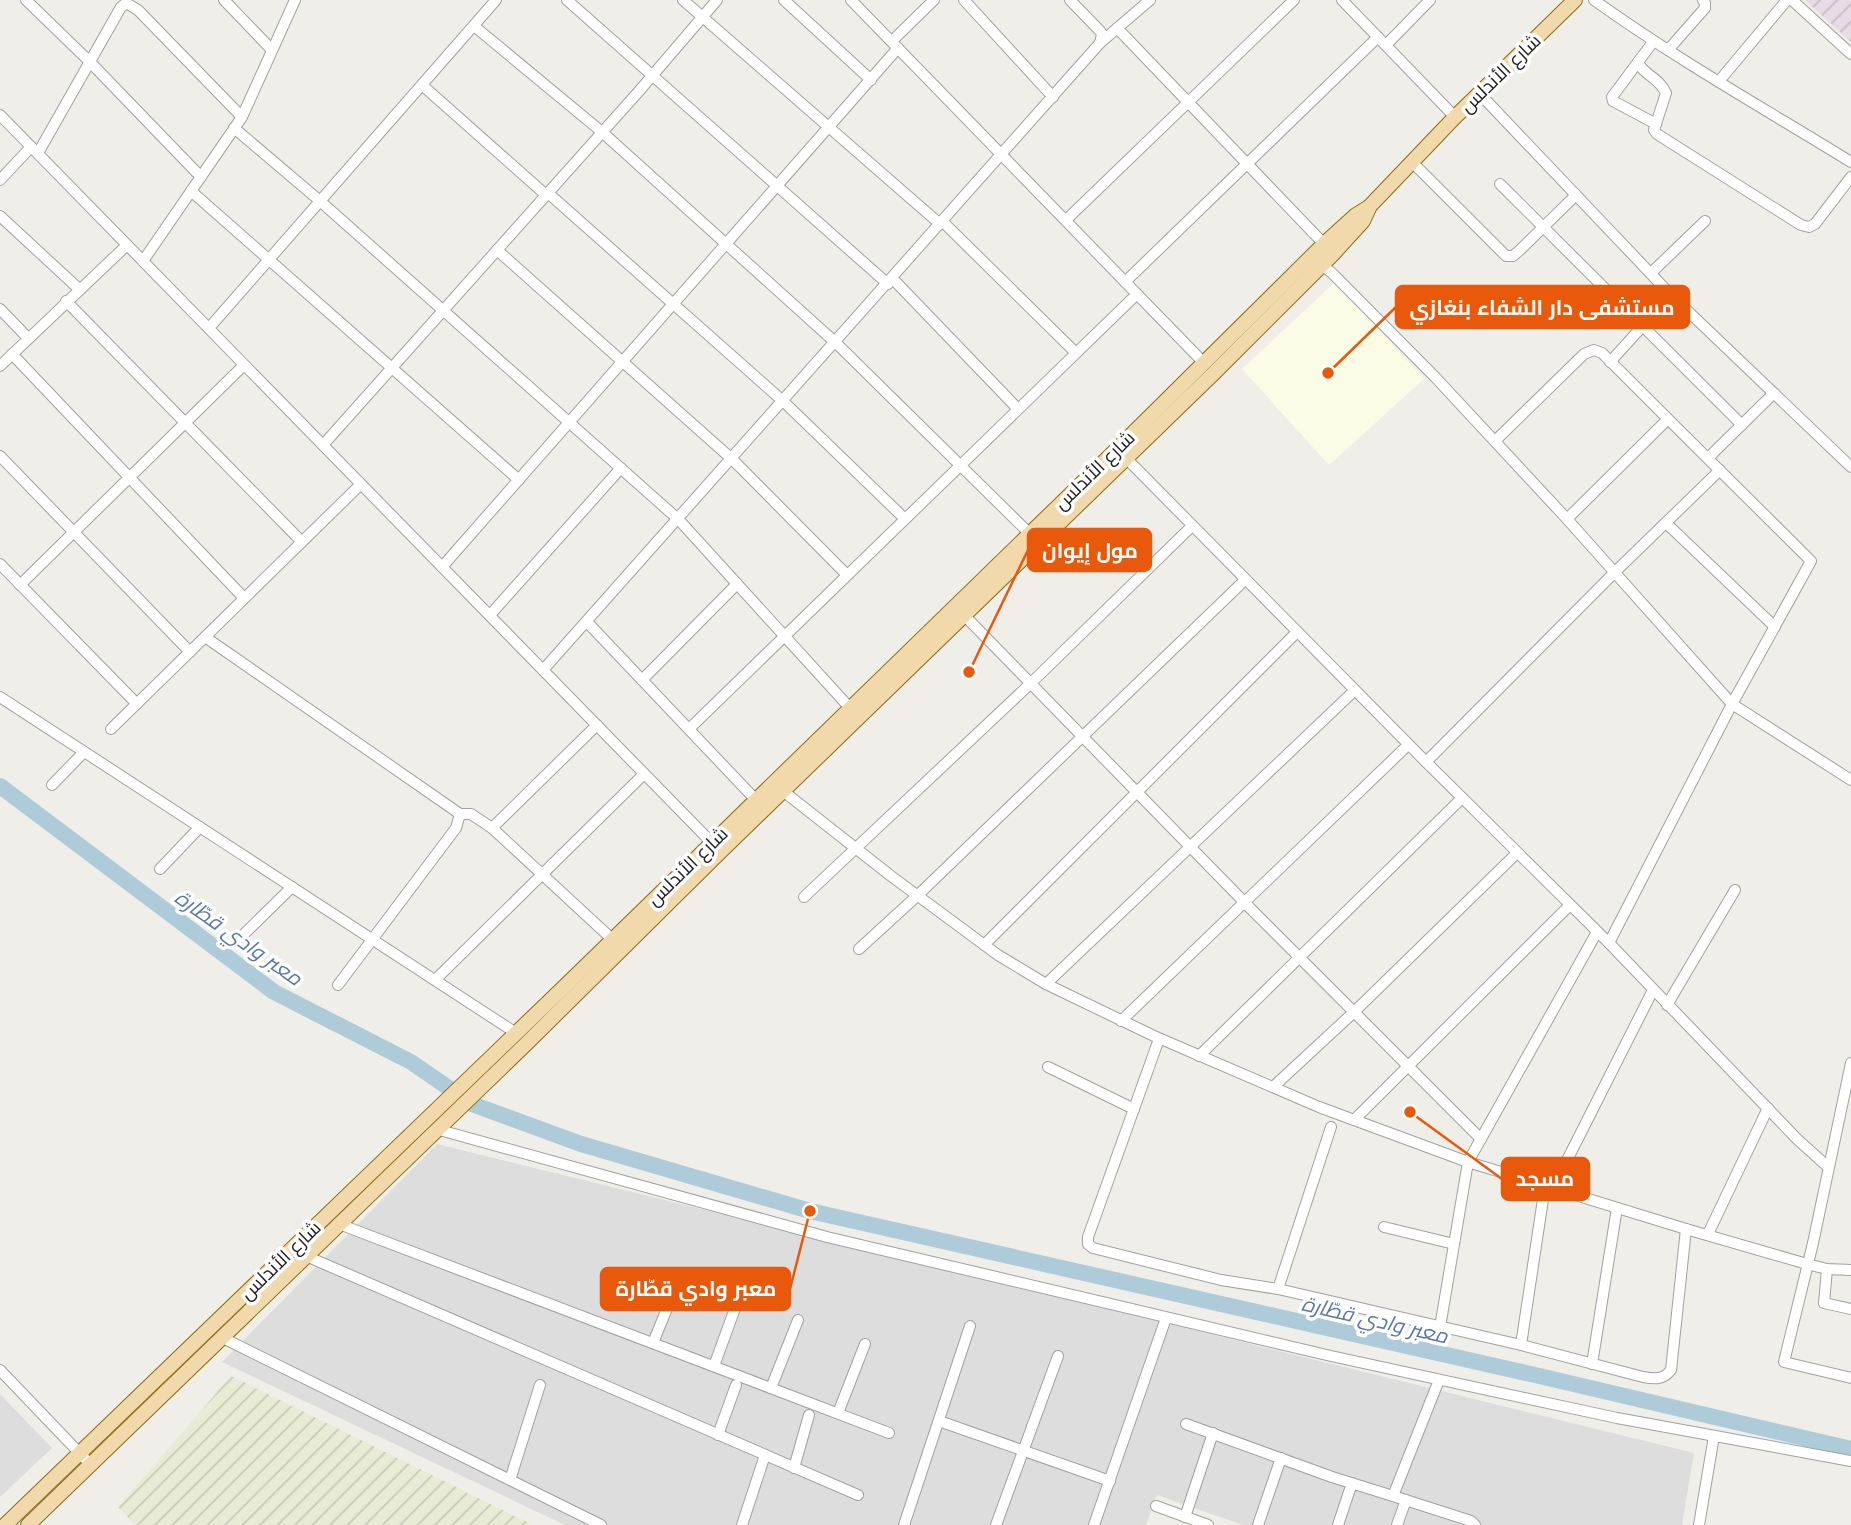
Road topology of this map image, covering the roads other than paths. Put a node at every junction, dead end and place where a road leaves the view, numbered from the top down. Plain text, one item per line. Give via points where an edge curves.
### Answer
1 (26, 0) edge
2 (224, 0) edge
3 (294, 0) edge
4 (496, 0) edge
5 (567, 0) edge
6 (683, 0) edge
7 (717, 0) edge
8 (784, 0) edge
9 (851, 0) edge
10 (934, 0) edge
11 (964, 0) edge
12 (1070, 0) edge
13 (1150, 0) edge
14 (1294, 0) edge
15 (1342, 0) edge
16 (1430, 0) edge
17 (1594, 0) edge
18 (1703, 0) edge
19 (1789, 0) edge
20 (1572, 1) edge
21 (122, 4) edge
22 (703, 16) junction
23 (474, 26) junction
24 (1117, 29) junction
25 (1382, 41) junction
26 (1653, 42) junction
27 (1100, 43) junction
28 (895, 45) junction
29 (272, 50) junction
30 (1668, 50) junction
31 (1851, 54) edge
32 (90, 62) junction
33 (1638, 62) junction
34 (652, 76) junction
35 (871, 80) junction
36 (1720, 80) junction
37 (422, 85) junction
38 (1479, 93) junction
39 (1052, 97) junction
40 (1188, 103) junction
41 (0, 115) edge
42 (242, 117) junction
43 (1455, 117) junction
44 (1656, 124) junction
45 (830, 127) junction
46 (234, 128) junction
47 (602, 132) junction
48 (35, 150) junction
49 (1001, 154) junction
50 (1851, 162) edge
51 (1413, 163) junction
52 (1247, 164) junction
53 (201, 177) junction
54 (1851, 177) edge
55 (0, 180) edge
56 (1500, 184) dead end
57 (777, 187) junction
58 (191, 191) junction
59 (547, 194) junction
60 (1576, 195) junction
61 (320, 201) junction
62 (1369, 207) junction
63 (0, 216) edge
64 (1066, 220) junction
65 (1705, 221) dead end
66 (941, 223) junction
67 (1544, 228) junction
68 (1324, 244) junction
69 (127, 245) junction
70 (727, 245) junction
71 (497, 250) junction
72 (268, 260) junction
73 (143, 261) junction
74 (1316, 261) junction
75 (1651, 273) junction
76 (890, 281) junction
77 (1125, 282) junction
78 (79, 289) junction
79 (1137, 294) junction
80 (1671, 295) junction
81 (66, 301) junction
82 (674, 305) junction
83 (0, 309) edge
84 (444, 310) junction
85 (1642, 326) junction
86 (209, 328) junction
87 (28, 338) junction
88 (836, 343) junction
89 (1076, 353) junction
90 (12, 354) junction
91 (1610, 362) junction
92 (623, 363) junction
93 (1204, 363) junction
94 (244, 365) junction
95 (0, 366) edge
96 (392, 367) junction
97 (1774, 393) junction
98 (784, 402) junction
99 (1018, 409) junction
100 (1668, 419) junction
101 (570, 422) junction
102 (185, 423) junction
103 (1742, 425) junction
104 (1495, 441) junction
105 (323, 445) junction
106 (1121, 454) junction
107 (0, 456) edge
108 (1709, 458) junction
109 (733, 460) junction
110 (960, 466) junction
111 (1851, 467) edge
112 (621, 468) junction
113 (1720, 470) junction
114 (130, 477) junction
115 (519, 480) junction
116 (361, 484) junction
117 (904, 519) junction
118 (1567, 519) junction
119 (679, 520) junction
120 (1666, 523) junction
121 (1192, 526) junction
122 (74, 532) junction
123 (1029, 533) junction
124 (302, 542) junction
125 (0, 564) edge
126 (442, 567) junction
127 (1616, 571) junction
128 (847, 575) junction
129 (1245, 580) junction
130 (737, 584) junction
131 (20, 585) junction
132 (244, 598) junction
133 (959, 611) junction
134 (490, 615) junction
135 (587, 622) junction
136 (1775, 627) junction
137 (1297, 632) junction
138 (205, 638) junction
139 (785, 638) junction
140 (190, 652) junction
141 (544, 670) junction
142 (642, 680) junction
143 (1030, 684) junction
144 (1354, 691) junction
145 (0, 697) edge
146 (137, 704) junction
147 (1732, 704) junction
148 (849, 707) junction
149 (597, 725) junction
150 (111, 729) dead end
151 (689, 729) junction
152 (1082, 737) junction
153 (1408, 745) junction
154 (84, 752) junction
155 (1426, 762) junction
156 (645, 774) junction
157 (1851, 780) edge
158 (52, 785) dead end
159 (783, 792) junction
160 (1137, 793) junction
161 (1462, 798) junction
162 (755, 799) junction
163 (460, 814) junction
164 (200, 827) junction
165 (492, 828) junction
166 (716, 847) junction
167 (1189, 847) junction
168 (857, 850) junction
169 (1517, 853) junction
170 (160, 869) dead end
171 (542, 874) junction
172 (292, 887) junction
173 (1735, 890) dead end
174 (918, 895) junction
175 (804, 897) dead end
176 (1244, 902) junction
177 (1570, 905) junction
178 (1597, 932) junction
179 (240, 938) dead end
180 (372, 939) junction
181 (612, 939) junction
182 (1609, 943) junction
183 (984, 946) junction
184 (859, 949) dead end
185 (1299, 957) junction
186 (435, 981) junction
187 (1046, 984) junction
188 (338, 985) dead end
189 (1653, 990) junction
190 (1667, 1005) junction
191 (1354, 1012) junction
192 (1121, 1021) junction
193 (516, 1033) junction
194 (1159, 1039) junction
195 (1199, 1056) junction
196 (1851, 1063) edge
197 (1409, 1066) junction
198 (1048, 1067) dead end
199 (1273, 1087) junction
200 (469, 1088) junction
201 (448, 1108) junction
202 (1768, 1108) junction
203 (1134, 1109) junction
204 (1354, 1120) junction
205 (1331, 1127) dead end
206 (436, 1129) junction
207 (1481, 1139) junction
208 (1468, 1162) junction
209 (1828, 1167) junction
210 (1549, 1187) junction
211 (1617, 1208) junction
212 (339, 1224) junction
213 (1384, 1227) dead end
214 (1686, 1229) junction
215 (1708, 1234) junction
216 (1454, 1244) junction
217 (306, 1256) junction
218 (1807, 1264) junction
219 (1828, 1269) junction
220 (1851, 1270) edge
221 (1278, 1289) junction
222 (674, 1291) dead end
223 (737, 1303) dead end
224 (1851, 1309) edge
225 (1166, 1318) junction
226 (798, 1320) dead end
227 (970, 1326) dead end
228 (1440, 1327) junction
229 (223, 1338) junction
230 (653, 1343) junction
231 (865, 1344) dead end
232 (1521, 1345) junction
233 (1058, 1356) dead end
234 (1592, 1364) junction
235 (714, 1367) junction
236 (0, 1370) edge
237 (1851, 1378) edge
238 (1439, 1380) junction
239 (540, 1385) dead end
240 (736, 1385) dead end
241 (771, 1388) junction
242 (838, 1413) junction
243 (809, 1415) dead end
244 (939, 1421) junction
245 (1186, 1424) dead end
246 (889, 1433) dead end
247 (1213, 1433) junction
248 (718, 1435) junction
249 (1714, 1436) junction
250 (1022, 1451) junction
251 (765, 1455) junction
252 (85, 1458) junction
253 (1281, 1458) junction
254 (1851, 1461) edge
255 (794, 1468) junction
256 (510, 1480) junction
257 (1110, 1481) junction
258 (1352, 1483) junction
259 (858, 1495) dead end
260 (1393, 1496) junction
261 (1406, 1500) junction
262 (1156, 1506) dead end
263 (1185, 1517) junction
264 (5, 1525) edge
265 (28, 1525) edge
266 (601, 1525) edge
267 (742, 1525) edge
268 (904, 1525) edge
269 (996, 1525) edge
270 (1094, 1525) edge
271 (1208, 1525) edge
272 (1258, 1525) edge
273 (1338, 1525) edge
274 (1397, 1525) edge
275 (1475, 1525) edge
276 (1699, 1525) edge

1 - 32 street
2 - 29 street
3 - 29 street
4 - 23 street
5 - 34 street
6 - 22 street
7 - 22 street
8 - 35 street
9 - 28 street
10 - 28 street
11 - 39 street
12 - 27 street via 1100,31
13 - 24 street
14 - 40 street
15 - 25 street
16 - 25 street
17 - 26 street
18 - 30 street via 1705,8
19 - 31 street
19 - 36 street
20 - 38 main road, شارع الأندلس
21 - 32 street
21 - 42 street via 138,10
22 - 34 street
22 - 45 street
23 - 37 street
23 - 47 street
24 - 27 street
24 - 40 street
25 - 43 street
25 - 52 street
26 - 30 street
26 - 33 street
27 - 39 street
28 - 35 street
28 - 49 street
29 - 42 street
30 - 36 street
32 - 48 street
32 - 53 street
33 - 44 street via 1666,93
33 - 44 street via 1612,100
34 - 47 street
34 - 57 street
35 - 45 street
36 - 50 street
37 - 59 street
37 - 61 street
38 - 43 main road, شارع الأندلس
38 - 60 street
39 - 49 street
40 - 52 street
40 - 64 street
41 - 48 street
42 - 46 street
43 - 51 main road, شارع الأندلس
44 - 54 street via 1657,134 1801,225 1815,224
45 - 57 street
45 - 66 street
46 - 53 street
46 - 61 street
47 - 59 street
47 - 70 street
48 - 55 street
48 - 69 street
49 - 64 street
49 - 66 street
51 - 62 main road, شارع الأندلس
51 - 67 street via 1506,256 1513,256
52 - 68 street
52 - 77 street
53 - 58 street
56 - 67 street
57 - 70 street
57 - 76 street
58 - 72 street
58 - 73 street
59 - 71 street
59 - 82 street
60 - 67 street
60 - 75 street
61 - 72 street
61 - 84 street
62 - 68 main road, شارع الأندلس
62 - 74 main road, شارع الأندلس via 1363,221
63 - 78 street
64 - 77 street
65 - 75 street
66 - 76 street
66 - 89 street
67 - 85 street
68 - 74 main road, شارع الأندلس
69 - 73 street
69 - 78 street
70 - 82 street
70 - 88 street
71 - 84 street
71 - 92 street
72 - 86 street
72 - 96 street
73 - 86 street
74 - 93 main road, شارع الأندلس
74 - 104 street
74 - 106 main road, شارع الأندلس
75 - 80 street
76 - 88 street
76 - 99 street
77 - 79 street
78 - 81 street
79 - 89 street
79 - 93 street
80 - 85 street
80 - 97 street
81 - 87 street
81 - 102 street
82 - 92 street
82 - 98 street
83 - 87 street
84 - 96 street
84 - 101 street
85 - 91 street
85 - 103 street
86 - 94 street
87 - 90 street
88 - 98 street
88 - 110 street
89 - 99 street
90 - 95 street
90 - 114 street
91 - 100 street
91 - 104 street via 1594,350 1584,354
92 - 101 street
92 - 109 street
93 - 106 main road, شارع الأندلس
94 - 102 street
94 - 105 street
96 - 105 street
96 - 115 street
97 - 103 street
97 - 111 street
98 - 109 street
98 - 117 street
99 - 110 street
100 - 108 street
100 - 118 street
101 - 112 street
101 - 115 street
102 - 114 street
102 - 124 street
103 - 108 street
104 - 118 street
105 - 116 street
106 - 121 street
106 - 123 main road, شارع الأندلس
106 - 133 main road, شارع الأندلس
107 - 122 street
108 - 113 street
109 - 119 street
109 - 128 street
110 - 117 street
110 - 123 street
112 - 119 street
112 - 134 street
113 - 120 street
113 - 136 street via 1811,561
114 - 122 street
114 - 132 street
115 - 126 street
116 - 124 street
116 - 126 street
117 - 128 street
118 - 127 street
119 - 130 street
119 - 135 street
120 - 127 street
120 - 136 street
121 - 129 street
121 - 143 street
122 - 131 street
122 - 140 street
123 - 133 main road, شارع الأندلس
124 - 132 street
125 - 131 street
126 - 134 street
127 - 147 street
127 - 155 street
128 - 139 street
129 - 137 street
129 - 152 street
130 - 139 street
130 - 142 street
131 - 146 street
132 - 138 street
133 - 143 street
133 - 148 main road, شارع الأندلس
133 - 159 main road, شارع الأندلس
134 - 141 street
135 - 141 street
135 - 142 street
136 - 147 street
137 - 144 street
137 - 160 street
138 - 140 street
138 - 163 street
139 - 148 street
139 - 151 street
140 - 146 street
141 - 149 street
142 - 151 street
143 - 152 street
143 - 168 street
144 - 153 street
144 - 167 street
145 - 154 street
146 - 150 street
147 - 157 street
147 - 182 street
148 - 162 main road, شارع الأندلس
149 - 156 street
149 - 165 street
151 - 162 street
152 - 160 street
152 - 174 street
153 - 155 street
153 - 176 street
154 - 158 street
154 - 164 street
155 - 161 street
156 - 166 street
156 - 171 street
159 - 166 main road, شارع الأندلس
159 - 168 street
160 - 167 street
160 - 183 street
161 - 169 street
161 - 185 street
162 - 166 main road, شارع الأندلس
163 - 165 street via 471,814
163 - 180 street via 456,828
164 - 170 street
164 - 172 street
165 - 171 street
166 - 181 main road, شارع الأندلس
166 - 200 main road, شارع الأندلس via 575,997
167 - 176 street
167 - 187 street
168 - 174 street
168 - 175 street
169 - 177 street
169 - 191 street
171 - 181 street
171 - 186 street
172 - 179 street
172 - 180 street
173 - 190 street
174 - 183 street
174 - 184 street
176 - 185 street
176 - 192 street
177 - 178 street
177 - 197 street
178 - 182 street
178 - 207 street
180 - 186 street
180 - 188 street
181 - 193 main road, شارع الأندلس
182 - 189 street
183 - 187 street
185 - 191 street
185 - 195 street
186 - 193 street
187 - 192 street
189 - 190 street
189 - 210 street
190 - 202 street
191 - 197 street
191 - 199 street
192 - 194 street
193 - 200 main road, شارع الأندلس
194 - 195 street
194 - 203 street
195 - 199 street
196 - 209 street
197 - 204 street
197 - 207 street
198 - 203 street
199 - 204 street
200 - 201 main road, شارع الأندلس
201 - 206 main road, شارع الأندلس
201 - 252 main road, شارع الأندلس
202 - 209 street
202 - 215 street
203 - 221 street via 1088,1244 1221,1280
204 - 208 street
205 - 221 street
206 - 212 main road, شارع الأندلس
206 - 225 street via 827,1237
207 - 208 street
208 - 210 street
208 - 216 street
209 - 218 street
210 - 211 street
210 - 232 street
211 - 214 street
211 - 234 street
212 - 217 main road, شارع الأندلس
212 - 230 street
213 - 216 street
214 - 215 street
214 - 234 street via 1667,1376 1659,1379
215 - 218 street
216 - 228 street
217 - 229 main road, شارع الأندلس
217 - 248 street
218 - 219 street
218 - 237 street via 1784,1362
219 - 220 street
219 - 224 street via 1824,1303
221 - 228 street
222 - 230 street
223 - 235 street
225 - 238 street
225 - 257 street
226 - 241 street
227 - 244 street
228 - 232 street
229 - 252 main road, شارع الأندلس
229 - 256 street
230 - 235 street
231 - 242 street
232 - 234 street
233 - 250 street
235 - 241 street
236 - 252 street
238 - 249 street
238 - 260 street
239 - 256 street
240 - 248 street
241 - 242 street
242 - 246 street
243 - 255 street
244 - 250 street
244 - 268 street
245 - 247 street
247 - 253 street
247 - 263 street
248 - 251 street
249 - 254 street
249 - 276 street
250 - 257 street
250 - 269 street
251 - 255 street
251 - 267 street
252 - 264 main road, شارع الأندلس
252 - 265 main road, شارع الأندلس
253 - 258 street
253 - 272 street
255 - 259 street
256 - 266 street
257 - 270 street
258 - 260 street
258 - 273 street
260 - 261 street
261 - 274 street
261 - 275 street
262 - 263 street
263 - 271 street

